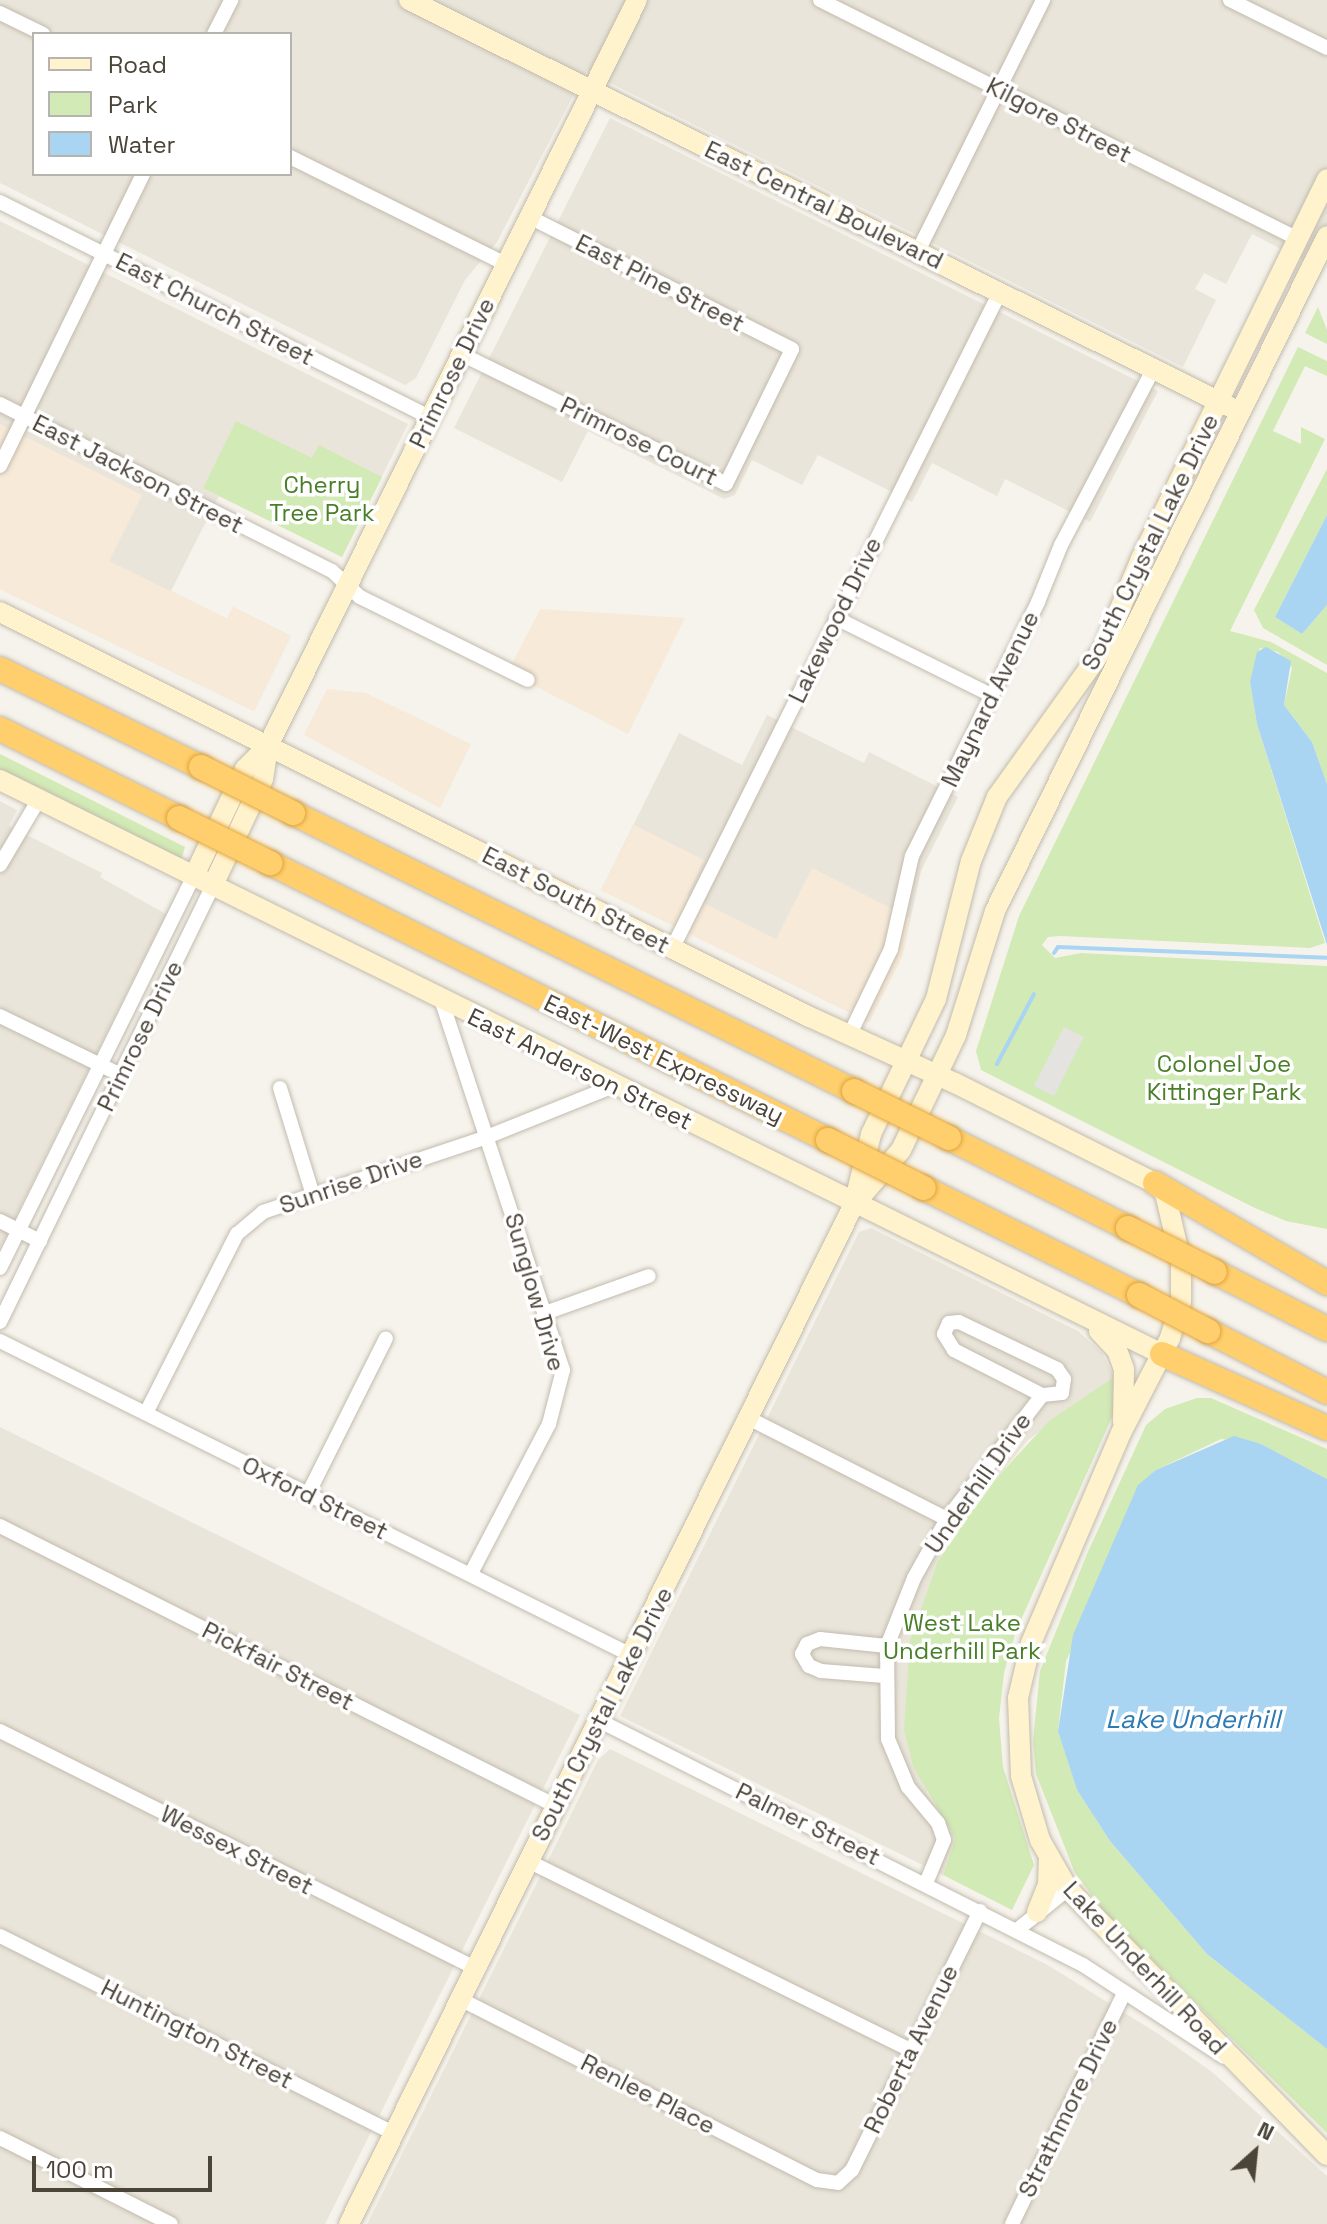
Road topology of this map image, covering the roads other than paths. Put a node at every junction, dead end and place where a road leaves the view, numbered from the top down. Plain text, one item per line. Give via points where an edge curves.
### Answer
1 (231, 0) edge
2 (409, 0) edge
3 (637, 0) edge
4 (820, 0) edge
5 (1043, 0) edge
6 (1230, 0) edge
7 (0, 13) edge
8 (39, 32) edge
9 (215, 32) edge
10 (1327, 48) edge
11 (592, 89) junction
12 (999, 90) junction
13 (292, 158) edge
14 (142, 176) edge
15 (1327, 179) edge
16 (0, 202) edge
17 (529, 217) junction
18 (1327, 236) edge
19 (1298, 239) junction
20 (103, 253) junction
21 (917, 253) junction
22 (506, 264) junction
23 (1000, 292) junction
24 (792, 349) joint
25 (461, 354) junction
26 (1153, 370) junction
27 (1218, 402) junction
28 (0, 404) edge
29 (1239, 412) junction
30 (24, 416) junction
31 (430, 417) junction
32 (0, 466) edge
33 (347, 585) junction
34 (0, 612) edge
35 (836, 618) junction
36 (0, 669) edge
37 (528, 680) dead end
38 (991, 695) junction
39 (0, 729) edge
40 (268, 746) junction
41 (0, 780) edge
42 (39, 799) junction
43 (0, 865) edge
44 (204, 881) junction
45 (672, 949) junction
46 (441, 999) junction
47 (0, 1016) edge
48 (849, 1036) junction
49 (906, 1063) junction
50 (101, 1065) junction
51 (121, 1075) junction
52 (937, 1075) junction
53 (614, 1086) junction
54 (280, 1088) dead end
55 (487, 1137) junction
56 (1155, 1183) junction
57 (313, 1195) junction
58 (854, 1204) junction
59 (0, 1221) edge
60 (19, 1230) junction
61 (40, 1241) junction
62 (0, 1268) edge
63 (649, 1276) dead end
64 (1327, 1283) edge
65 (545, 1313) junction
66 (1086, 1320) junction
67 (0, 1322) edge
68 (1327, 1329) edge
69 (386, 1338) dead end
70 (0, 1341) edge
71 (1162, 1354) junction
72 (1327, 1392) edge
73 (1042, 1395) junction
74 (146, 1413) junction
75 (750, 1419) junction
76 (1327, 1428) edge
77 (1121, 1433) junction
78 (308, 1494) junction
79 (947, 1519) junction
80 (0, 1526) edge
81 (470, 1575) junction
82 (887, 1646) junction
83 (631, 1655) junction
84 (884, 1676) junction
85 (598, 1720) junction
86 (0, 1731) edge
87 (556, 1806) junction
88 (1049, 1860) junction
89 (528, 1861) junction
90 (926, 1883) junction
91 (1068, 1889) junction
92 (980, 1911) junction
93 (1037, 1912) junction
94 (1017, 1930) junction
95 (0, 1936) edge
96 (475, 1968) junction
97 (1124, 1993) junction
98 (460, 1999) junction
99 (910, 2050) junction
100 (1234, 2063) junction
101 (393, 2133) junction
102 (0, 2138) edge
103 (1327, 2155) edge
104 (838, 2183) joint
105 (171, 2224) edge
106 (349, 2224) edge
107 (1012, 2224) edge

1 - 9 street
2 - 11 main road, East Central Boulevard
3 - 11 main road, Primrose Drive
4 - 12 street, Kilgore Street
5 - 12 street
6 - 10 street
7 - 8 street
11 - 17 main road, Primrose Drive
11 - 21 main road, East Central Boulevard
12 - 19 street, Kilgore Street
12 - 21 street
13 - 22 street
14 - 20 street
15 - 19 main road, South Crystal Lake Drive
16 - 20 street, East Church Street
17 - 22 main road, Primrose Drive
17 - 24 street, East Pine Street
18 - 29 main road, South Crystal Lake Drive
19 - 27 main road, South Crystal Lake Drive
20 - 30 street
20 - 31 street, East Church Street
21 - 23 main road, East Central Boulevard
22 - 25 main road, Primrose Drive
23 - 26 main road, East Central Boulevard
23 - 35 street, Lakewood Drive
24 - 25 street, Primrose Court via 726,484
25 - 31 main road, Primrose Drive
26 - 27 main road, East Central Boulevard
26 - 38 street, Maynard Avenue via 1061,545
27 - 29 main road, East Central Boulevard
27 - 49 main road, South Crystal Lake Drive via 1103,649 997,797 963,890 936,999
28 - 30 street, East Jackson Street
29 - 52 main road, South Crystal Lake Drive via 995,911 961,1021
30 - 32 street
30 - 33 street, East Jackson Street via 332,571
31 - 33 main road, Primrose Drive
33 - 37 street, East Jackson Street via 360,597
33 - 40 main road, Primrose Drive
34 - 40 main road, East South Street
35 - 38 street
35 - 45 street, Lakewood Drive
36 - 68 highway, bridge
38 - 48 street, Maynard Avenue via 912,856 891,949
39 - 72 highway, East-West Expressway, bridge
40 - 44 main road, Primrose Drive via 263,779
40 - 45 main road, East South Street
41 - 42 main road, East Anderson Street
42 - 43 street
42 - 44 main road, East Anderson Street
44 - 46 main road, East Anderson Street
44 - 50 street, Primrose Drive
44 - 51 street, Primrose Drive
45 - 48 main road, East South Street
46 - 53 main road, East Anderson Street
46 - 55 street, Sunglow Drive
47 - 50 street
48 - 49 main road, East South Street
49 - 52 main road, East South Street
49 - 58 main road, South Crystal Lake Drive via 871,1134
50 - 51 street
50 - 60 street, Primrose Drive
51 - 61 street, Primrose Drive
52 - 56 main road, East South Street
52 - 58 main road, South Crystal Lake Drive via 901,1150
53 - 55 street, Sunrise Drive
53 - 58 main road, East Anderson Street
54 - 57 street
55 - 57 street, Sunrise Drive
55 - 65 street, Sunglow Drive
56 - 64 highway
56 - 71 main road, Lake Underhill Road via 1169,1203 1183,1284 1177,1320
57 - 74 street, Sunrise Drive via 263,1212 237,1234
58 - 66 main road, East Anderson Street
58 - 75 main road, South Crystal Lake Drive
59 - 60 street
60 - 61 street
60 - 62 street, Primrose Drive
61 - 67 street, Primrose Drive
63 - 65 street
65 - 81 street, Sunglow Drive via 563,1370 559,1398
66 - 71 main road, East Anderson Street
66 - 77 main road, Lake Underhill Road via 1108,1338 1124,1369 1127,1402
69 - 78 street
70 - 74 street, Oxford Street
71 - 76 highway
71 - 77 main road, Lake Underhill Road
73 - 73 street, Underhill Drive via 1062,1393 1064,1379 1057,1369 970,1325 949,1323 944,1334 954,1350
73 - 79 street, Underhill Drive
74 - 78 street, Oxford Street
75 - 79 street
75 - 83 main road, South Crystal Lake Drive
77 - 88 main road, Lake Underhill Road via 1041,1614 1021,1680 1018,1757
78 - 81 street, Oxford Street
79 - 82 street, Underhill Drive via 914,1578
80 - 87 street, Pickfair Street
81 - 83 street, Oxford Street
82 - 84 street, Underhill Drive
82 - 84 street via 820,1639 807,1644 802,1654 809,1666 821,1671
83 - 85 main road, South Crystal Lake Drive
84 - 90 street, Underhill Drive via 888,1739 908,1787 938,1823 944,1840
85 - 87 main road, South Crystal Lake Drive
85 - 90 street, Palmer Street
86 - 96 street, Wessex Street
87 - 89 main road, South Crystal Lake Drive
88 - 91 main road, Lake Underhill Road
88 - 93 main road via 1048,1885
89 - 96 main road, South Crystal Lake Drive
89 - 99 street
90 - 92 street, Palmer Street
91 - 93 street
91 - 100 main road, Lake Underhill Road
92 - 94 street, Palmer Street
92 - 99 street, Roberta Avenue
93 - 94 street
94 - 97 street, Palmer Street
95 - 101 street, Huntington Street
96 - 98 main road, South Crystal Lake Drive
97 - 100 street, Palmer Street
97 - 107 street, Strathmore Drive
98 - 101 main road, South Crystal Lake Drive
98 - 104 street, Renlee Place via 817,2180
99 - 104 street, Roberta Avenue via 852,2170
100 - 103 main road, Lake Underhill Road
101 - 106 main road, South Crystal Lake Drive
102 - 105 street

